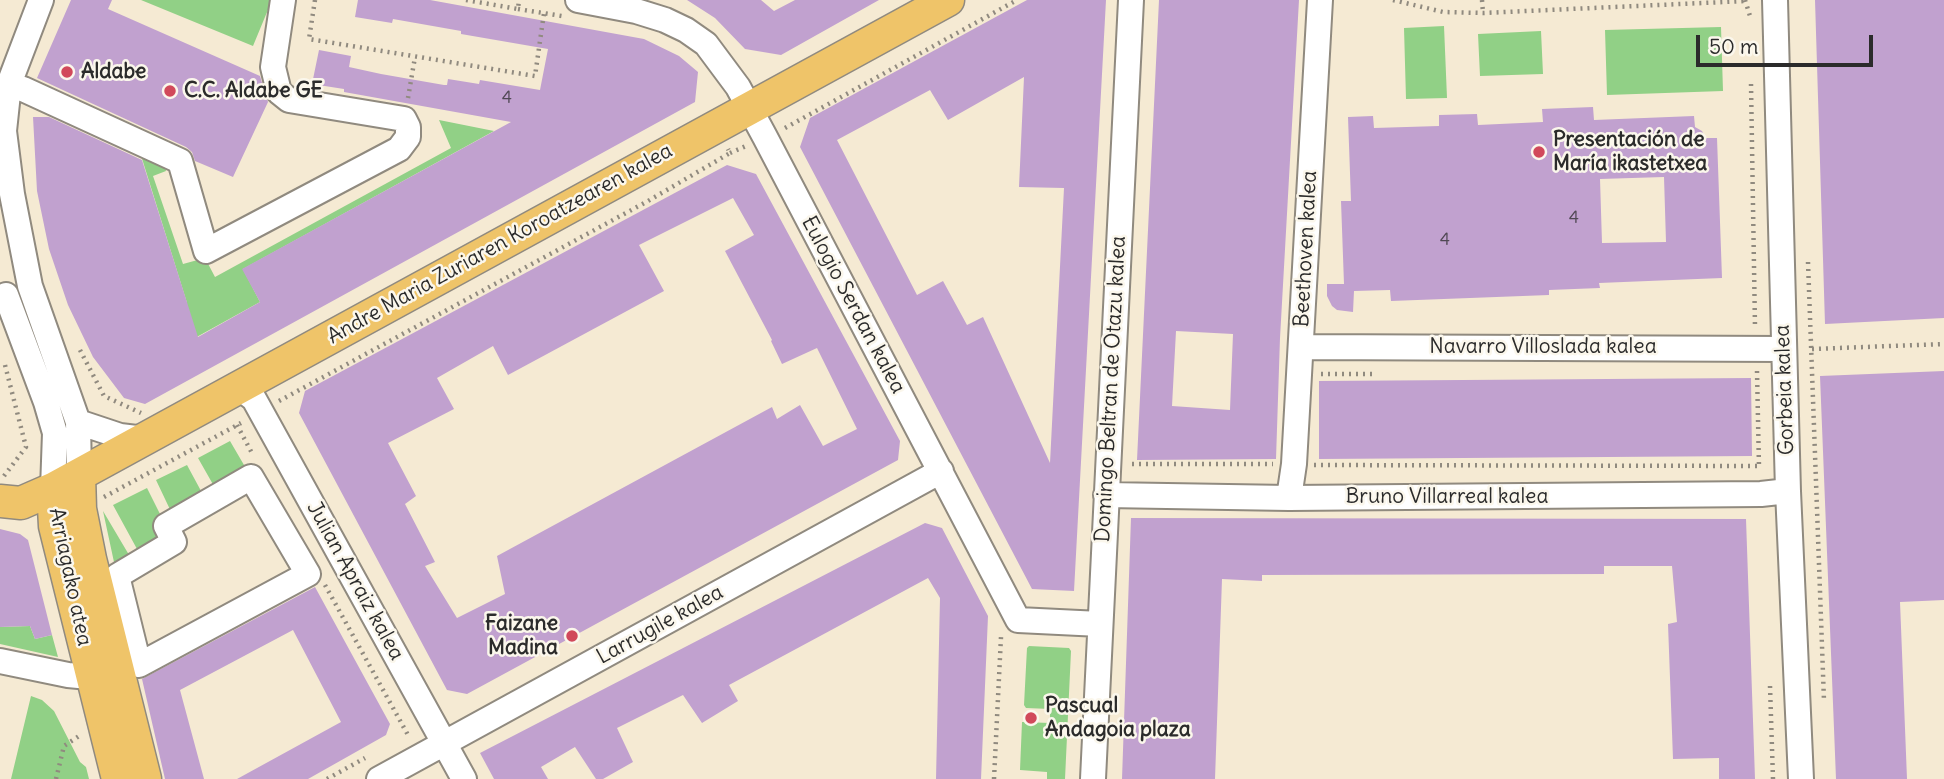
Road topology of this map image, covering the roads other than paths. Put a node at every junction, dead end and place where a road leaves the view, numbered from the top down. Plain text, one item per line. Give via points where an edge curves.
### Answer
1 (41, 0) edge
2 (283, 0) edge
3 (948, 0) edge
4 (1131, 0) edge
5 (1320, 0) edge
6 (1774, 0) edge
7 (575, 9) edge
8 (8, 71) edge
9 (749, 108) junction
10 (6, 195) edge
11 (30, 286) junction
12 (3, 296) edge
13 (1301, 347) junction
14 (1784, 349) junction
15 (240, 388) junction
16 (78, 422) junction
17 (143, 426) junction
18 (941, 471) junction
19 (66, 482) junction
20 (1, 490) edge
21 (1788, 491) junction
22 (1106, 495) junction
23 (1289, 498) junction
24 (1100, 624) junction
25 (0, 661) edge
26 (139, 665) joint
27 (92, 677) junction
28 (445, 743) junction
29 (118, 779) edge
30 (129, 779) edge
31 (145, 779) edge
32 (379, 779) edge
33 (464, 779) edge
34 (1093, 779) edge
35 (1801, 779) edge

1 - 8 street, Arriagako atea
2 - 8 street via 273,66 279,92 289,100 404,119 408,137 399,149 206,251 180,161 23,89
3 - 9 main road, Andre Maria Zuriaren Koroatzearen kalea
4 - 22 street, Domingo Beltran de Otazu kalea
5 - 13 street, Beethoven kalea
6 - 14 street, Gorbeia kalea
7 - 9 street, Eulogio Serdan kalea via 636,11 686,30 706,44 723,65
8 - 10 street, Arriagako atea
9 - 15 main road, Andre Maria Zuriaren Koroatzearen kalea
9 - 18 street, Eulogio Serdan kalea via 755,142
10 - 11 street, Arriagako atea
11 - 12 street
11 - 16 street, Arriagako atea
12 - 19 street, Arriagako atea via 46,402
13 - 14 street, Navarro Villoslada kalea
13 - 23 street, Beethoven kalea
14 - 21 street, Gorbeia kalea
15 - 17 main road, Andre Maria Zuriaren Koroatzearen kalea
15 - 28 street, Julian Apraiz kalea via 261,412
16 - 17 street via 120,436
16 - 19 street, Arriagako atea
17 - 19 main road, Andre Maria Zuriaren Koroatzearen kalea
18 - 24 street, Eulogio Serdan kalea via 1018,620
18 - 28 street, Larrugile kalea
19 - 20 main road, Andre Maria Zuriaren Koroatzearen kalea via 21,503
19 - 27 main road, Arriagako atea via 55,526
19 - 31 main road, Arriagako atea via 80,509
21 - 23 street, Bruno Villarreal kalea
21 - 35 street, Gorbeia kalea
22 - 23 street, Bruno Villarreal kalea
22 - 24 street, Domingo Beltran de Otazu kalea
24 - 34 street, Domingo Beltran de Otazu kalea
25 - 27 street
26 - 26 street via 117,576 174,541 166,526 251,477 308,574
27 - 29 main road, Arriagako atea
27 - 30 street via 104,683
28 - 32 street, Larrugile kalea
28 - 33 street, Julian Apraiz kalea

